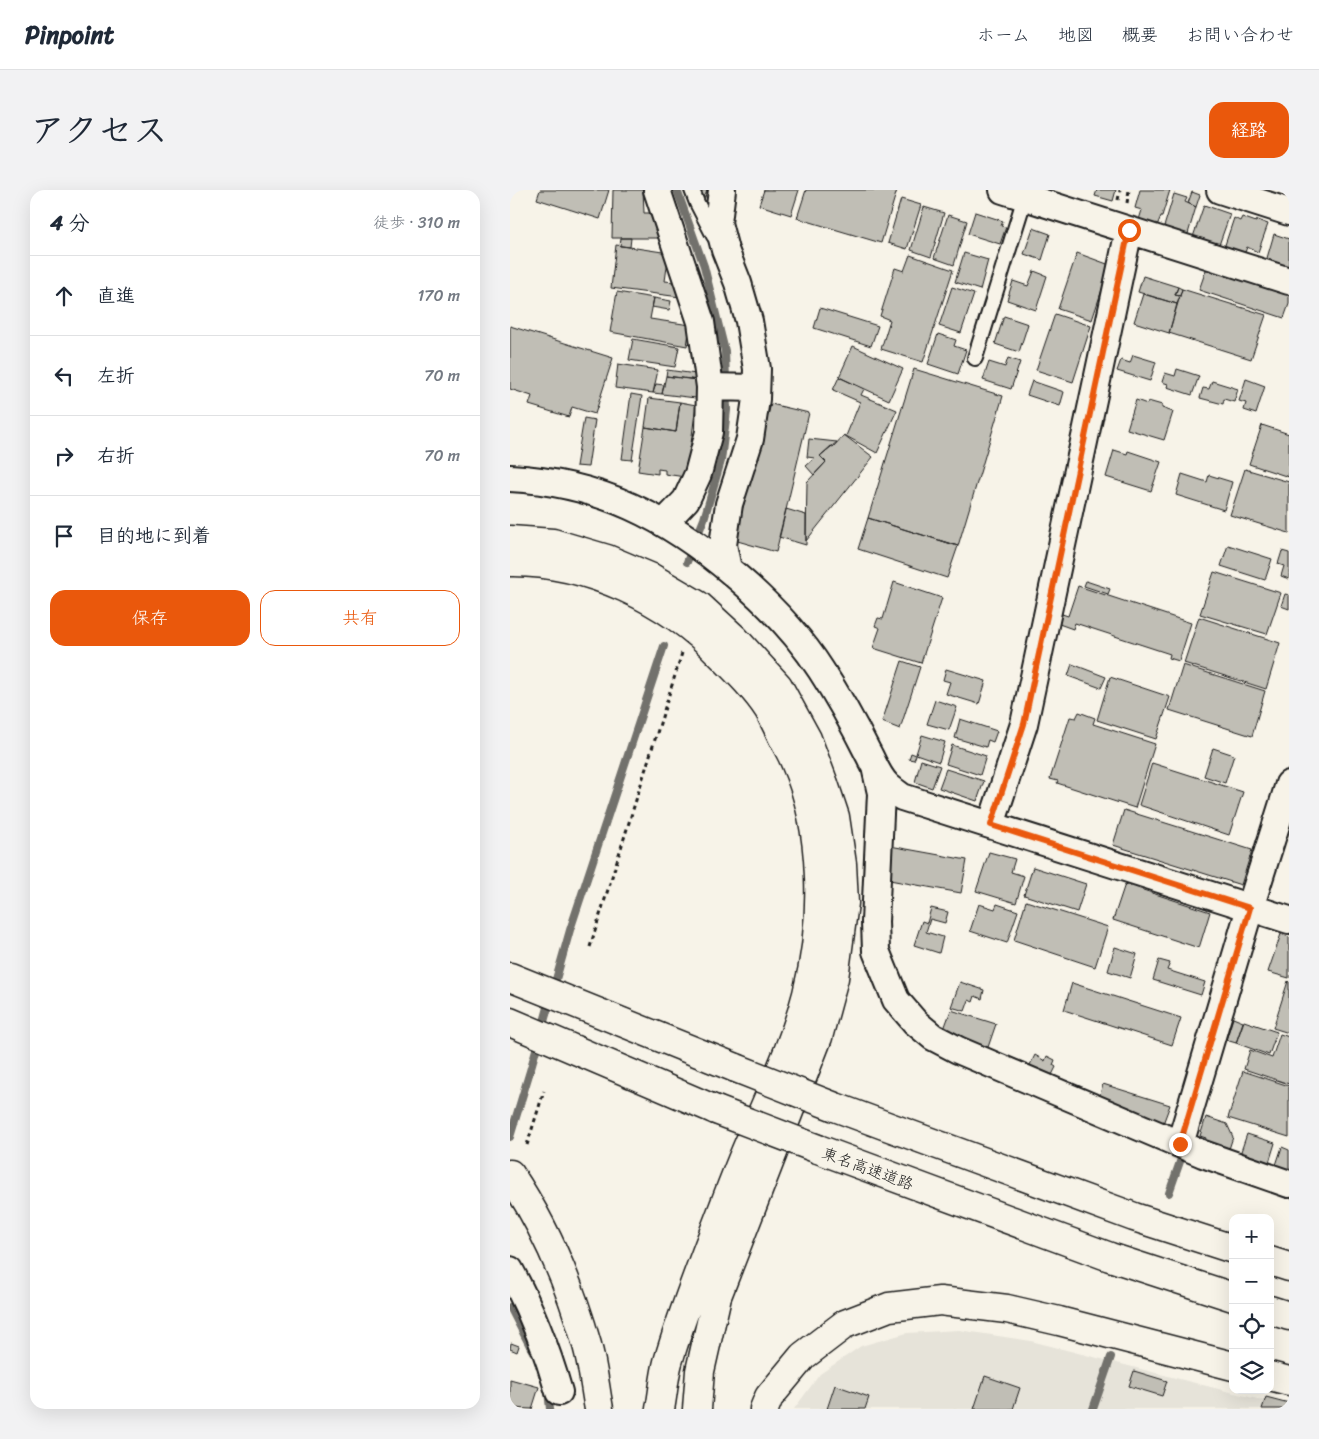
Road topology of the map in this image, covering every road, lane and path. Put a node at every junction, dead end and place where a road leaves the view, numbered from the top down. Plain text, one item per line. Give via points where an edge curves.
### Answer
1 (657, 190) edge
2 (692, 190) edge
3 (722, 190) edge
4 (1220, 190) edge
5 (1014, 194) edge
6 (1289, 212) edge
7 (1129, 230) junction
8 (1289, 281) edge
9 (738, 283) junction
10 (975, 358) dead end
11 (710, 387) junction
12 (756, 388) junction
13 (709, 432) junction
14 (750, 439) junction
15 (510, 478) edge
16 (667, 525) junction
17 (510, 540) edge
18 (718, 561) junction
19 (510, 562) edge
20 (682, 650) dead end
21 (876, 770) junction
22 (1289, 784) edge
23 (991, 825) junction
24 (1250, 908) junction
25 (1289, 920) edge
26 (590, 947) dead end
27 (510, 966) edge
28 (510, 978) edge
29 (550, 994) junction
30 (518, 1025) edge
31 (544, 1090) dead end
32 (1180, 1144) junction
33 (527, 1145) dead end
34 (511, 1176) edge
35 (1289, 1184) edge
36 (1229, 1248) edge
37 (1274, 1262) edge
38 (1289, 1267) edge
39 (510, 1270) edge
40 (1229, 1296) edge
41 (1274, 1311) edge
42 (1289, 1316) edge
43 (1229, 1365) edge
44 (1274, 1377) edge
45 (1289, 1381) edge
46 (559, 1400) edge
47 (599, 1409) edge
48 (660, 1409) edge
49 (697, 1409) edge
50 (764, 1409) edge

1 - 11 street via 701,322
2 - 9 lane
3 - 9 street via 718,223
4 - 6 street
5 - 7 street
5 - 10 lane
7 - 8 street
7 - 23 street via 1024,724
9 - 12 street via 749,321
11 - 12 street
11 - 13 street
12 - 14 street
13 - 14 street
13 - 16 street via 698,474 686,500
14 - 18 street via 729,504
15 - 16 street via 584,489 629,504
16 - 18 street
17 - 49 highway via 553,543 607,558 652,578 698,605 778,686 807,739 835,817 844,903 834,978 818,1037 717,1296 700,1371
18 - 21 street via 762,598 794,633 821,670
19 - 48 highway via 558,566 628,589 666,610 705,638 769,710 796,763 816,844 820,882 818,920 807,993 794,1036 697,1274 668,1364
20 - 26 path
21 - 23 street via 886,784 902,797
21 - 32 street via 881,793 876,951 896,1000 932,1037
22 - 24 street
23 - 24 street
24 - 25 street
24 - 32 street
27 - 29 highway
28 - 29 highway
29 - 36 highway, bridge via 835,1108 1134,1217
30 - 40 highway, 東名高速道路, bridge via 716,1110 818,1149 1110,1257
31 - 33 path
32 - 35 street
34 - 47 highway via 528,1200 560,1266 587,1346
37 - 38 highway
39 - 46 street via 549,1356
41 - 42 highway
43 - 50 highway via 1059,1321 940,1301 889,1307 845,1324 803,1356 769,1397
44 - 45 highway

